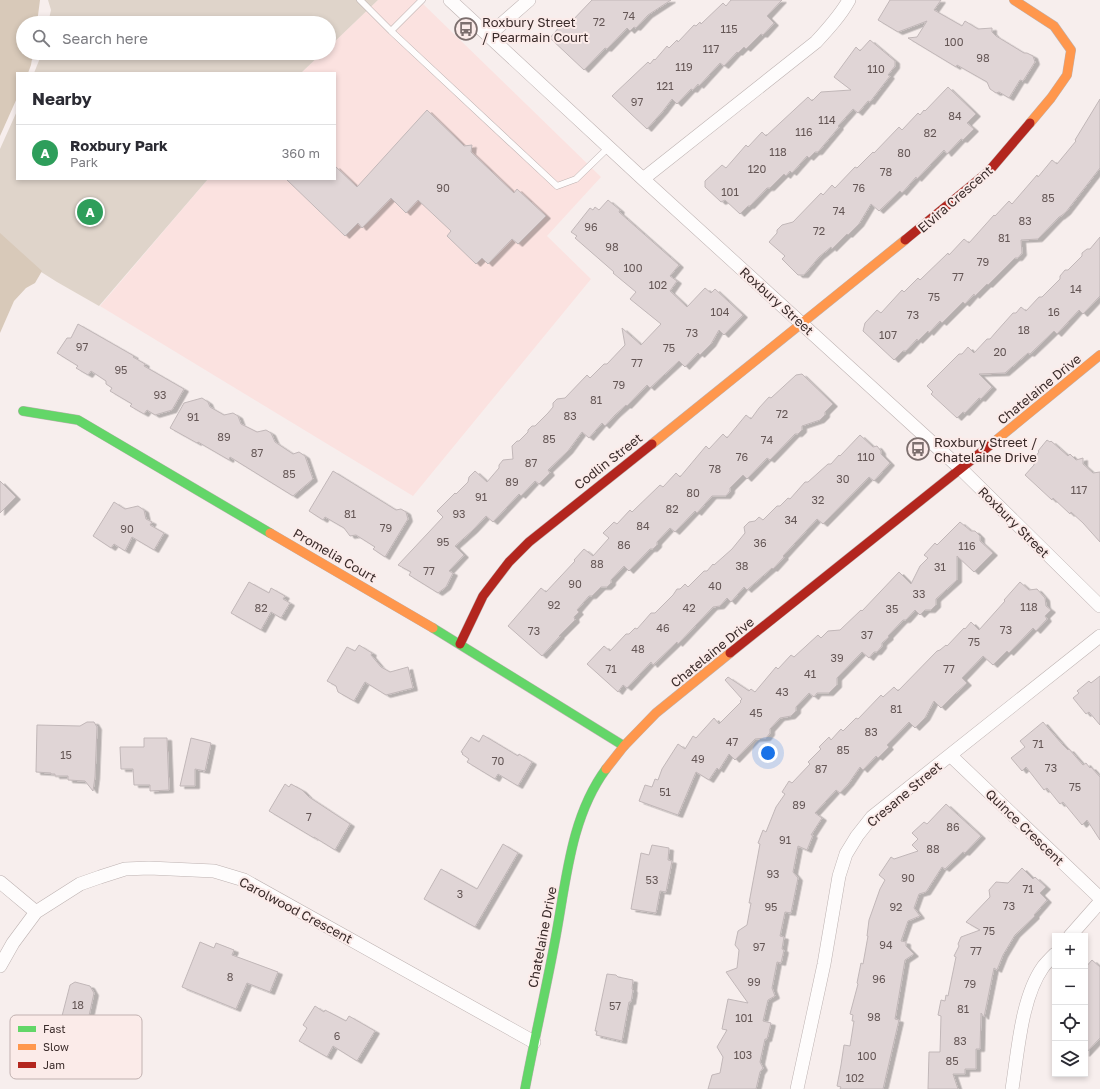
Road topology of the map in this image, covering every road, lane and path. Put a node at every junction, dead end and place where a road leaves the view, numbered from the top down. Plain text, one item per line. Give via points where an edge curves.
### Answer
1 (360, 0) edge
2 (422, 0) edge
3 (450, 0) edge
4 (530, 0) edge
5 (849, 0) edge
6 (1014, 0) edge
7 (391, 31) junction
8 (489, 36) junction
9 (609, 147) junction
10 (643, 179) junction
11 (802, 324) junction
12 (1100, 355) edge
13 (23, 412) dead end
14 (961, 469) junction
15 (1100, 606) edge
16 (1100, 636) edge
17 (460, 644) junction
18 (624, 746) junction
19 (950, 755) junction
20 (0, 882) edge
21 (1100, 898) edge
22 (1100, 902) edge
23 (36, 912) junction
24 (1073, 933) edge
25 (1052, 957) edge
26 (0, 966) edge
27 (534, 1042) junction
28 (525, 1089) edge
29 (796, 1089) edge
30 (1012, 1089) edge

1 - 7 lane
2 - 7 lane
3 - 8 street, Roxbury Street
4 - 8 street
5 - 10 street via 816,42
6 - 11 street, Elvira Crescent via 1054,26 1063,38 1071,50 1067,75 1051,98 989,171
7 - 9 lane via 557,186 576,178
8 - 9 street, Roxbury Street
9 - 10 street, Roxbury Street
10 - 11 street, Roxbury Street
11 - 14 street, Roxbury Street
11 - 17 street, Codlin Street via 529,542 509,562 483,596
12 - 14 street, Chatelaine Drive
13 - 17 street, Promelia Court via 78,420
14 - 15 street, Roxbury Street
14 - 18 street, Chatelaine Drive via 656,713
16 - 19 street, Cresane Street
17 - 18 street, Promelia Court
18 - 27 street, Chatelaine Drive via 603,774 582,813 571,853
19 - 21 street, Quince Crescent
19 - 29 street, Cresane Street via 872,817 856,836 846,854 839,876 824,964
20 - 23 street
22 - 24 street
23 - 26 street, Carolwood Crescent
23 - 27 street, Carolwood Crescent via 80,884 125,869 214,871 244,880
25 - 30 street via 1042,968 1025,1008
27 - 28 street, Chatelaine Drive

